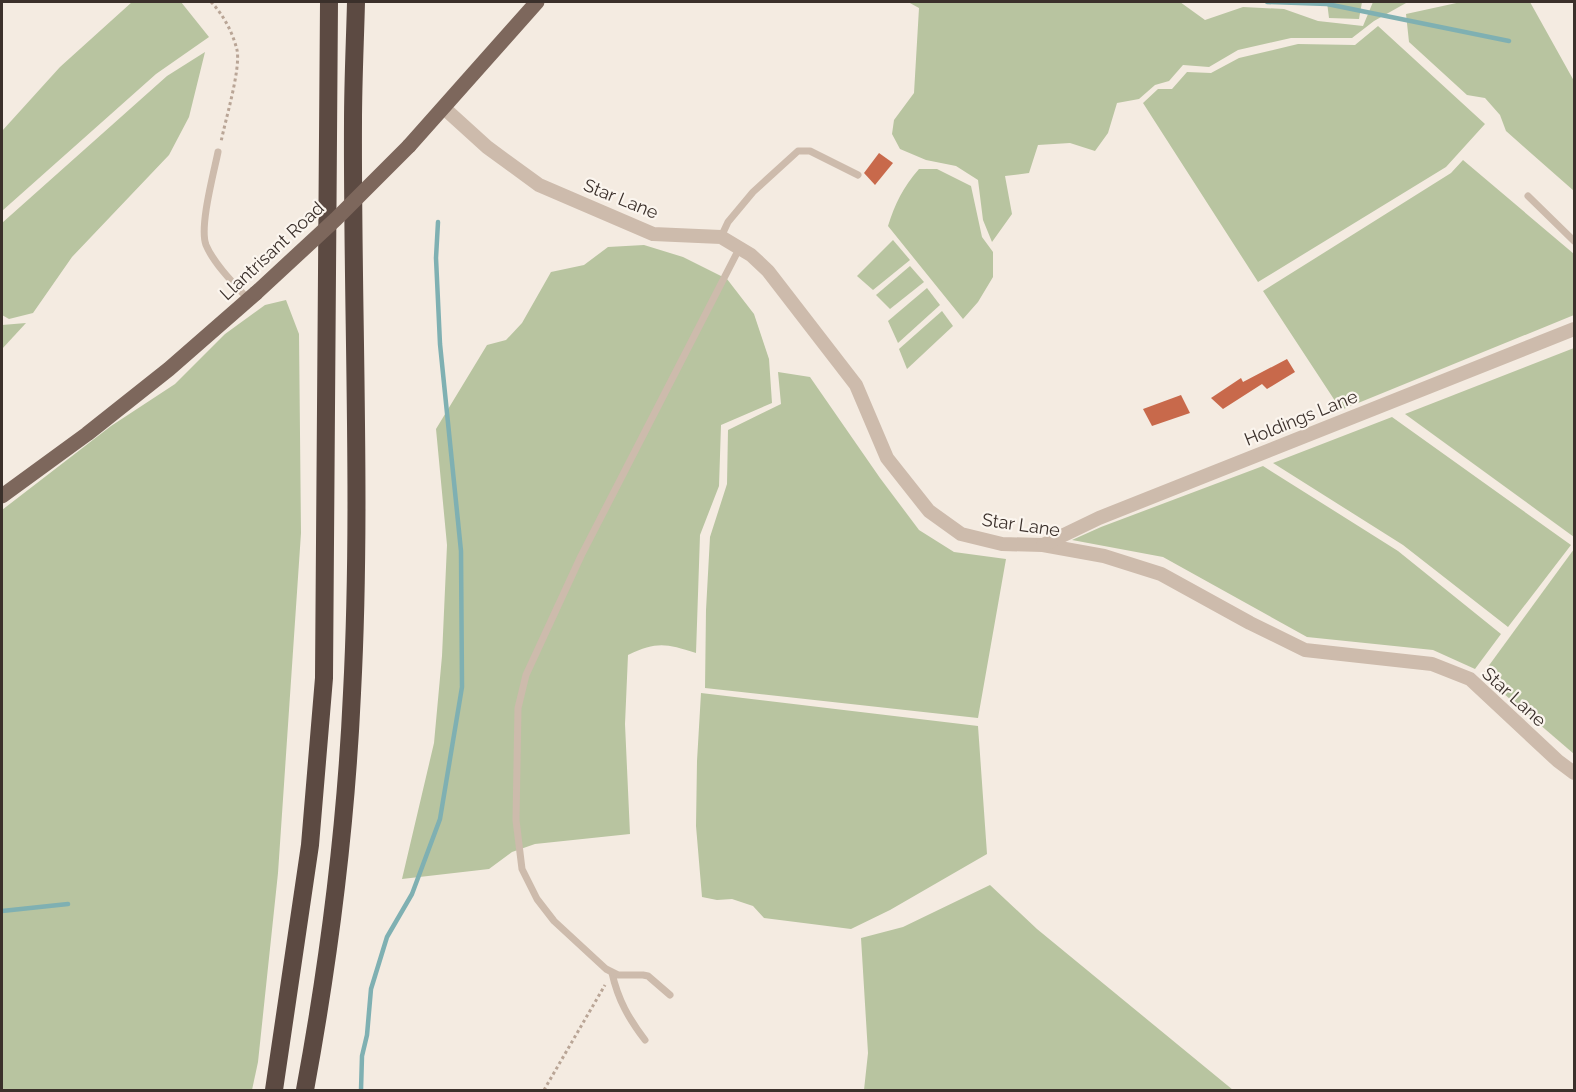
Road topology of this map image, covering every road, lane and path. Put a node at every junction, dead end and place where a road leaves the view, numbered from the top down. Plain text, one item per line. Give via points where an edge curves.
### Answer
1 (211, 2) edge
2 (329, 2) edge
3 (356, 2) edge
4 (537, 2) edge
5 (444, 108) junction
6 (218, 152) joint
7 (858, 175) dead end
8 (1528, 196) dead end
9 (721, 237) junction
10 (1575, 241) edge
11 (740, 247) junction
12 (252, 297) junction
13 (1575, 329) edge
14 (2, 496) edge
15 (1043, 545) junction
16 (1575, 773) edge
17 (612, 973) junction
18 (670, 994) dead end
19 (645, 1040) dead end
20 (274, 1090) edge
21 (305, 1090) edge
22 (544, 1090) edge

1 - 6 path via 230,31 237,52
2 - 20 highway via 324,678 310,845
3 - 21 highway via 353,121 357,484 352,693 341,843
4 - 5 main road, Llantrisant Road
5 - 9 street, Star Lane via 487,147 539,185 653,234
5 - 12 main road, Llantrisant Road, bridge via 336,219
6 - 12 lane via 206,213 205,243 222,270
7 - 9 lane via 810,151 798,151 753,192 732,216
8 - 10 lane
9 - 11 street, Star Lane
11 - 15 street, Star Lane via 768,271 856,385 887,458 929,511 961,534 1002,544
11 - 17 lane via 581,555 526,675 518,708 516,820 522,869 554,921
12 - 14 main road, Llantrisant Road via 160,376
13 - 15 street, Holdings Lane via 1099,518
15 - 16 street, Star Lane via 1104,556 1161,574 1305,650 1432,664 1470,679
17 - 18 lane via 648,976
17 - 19 lane via 628,1018
17 - 22 path

